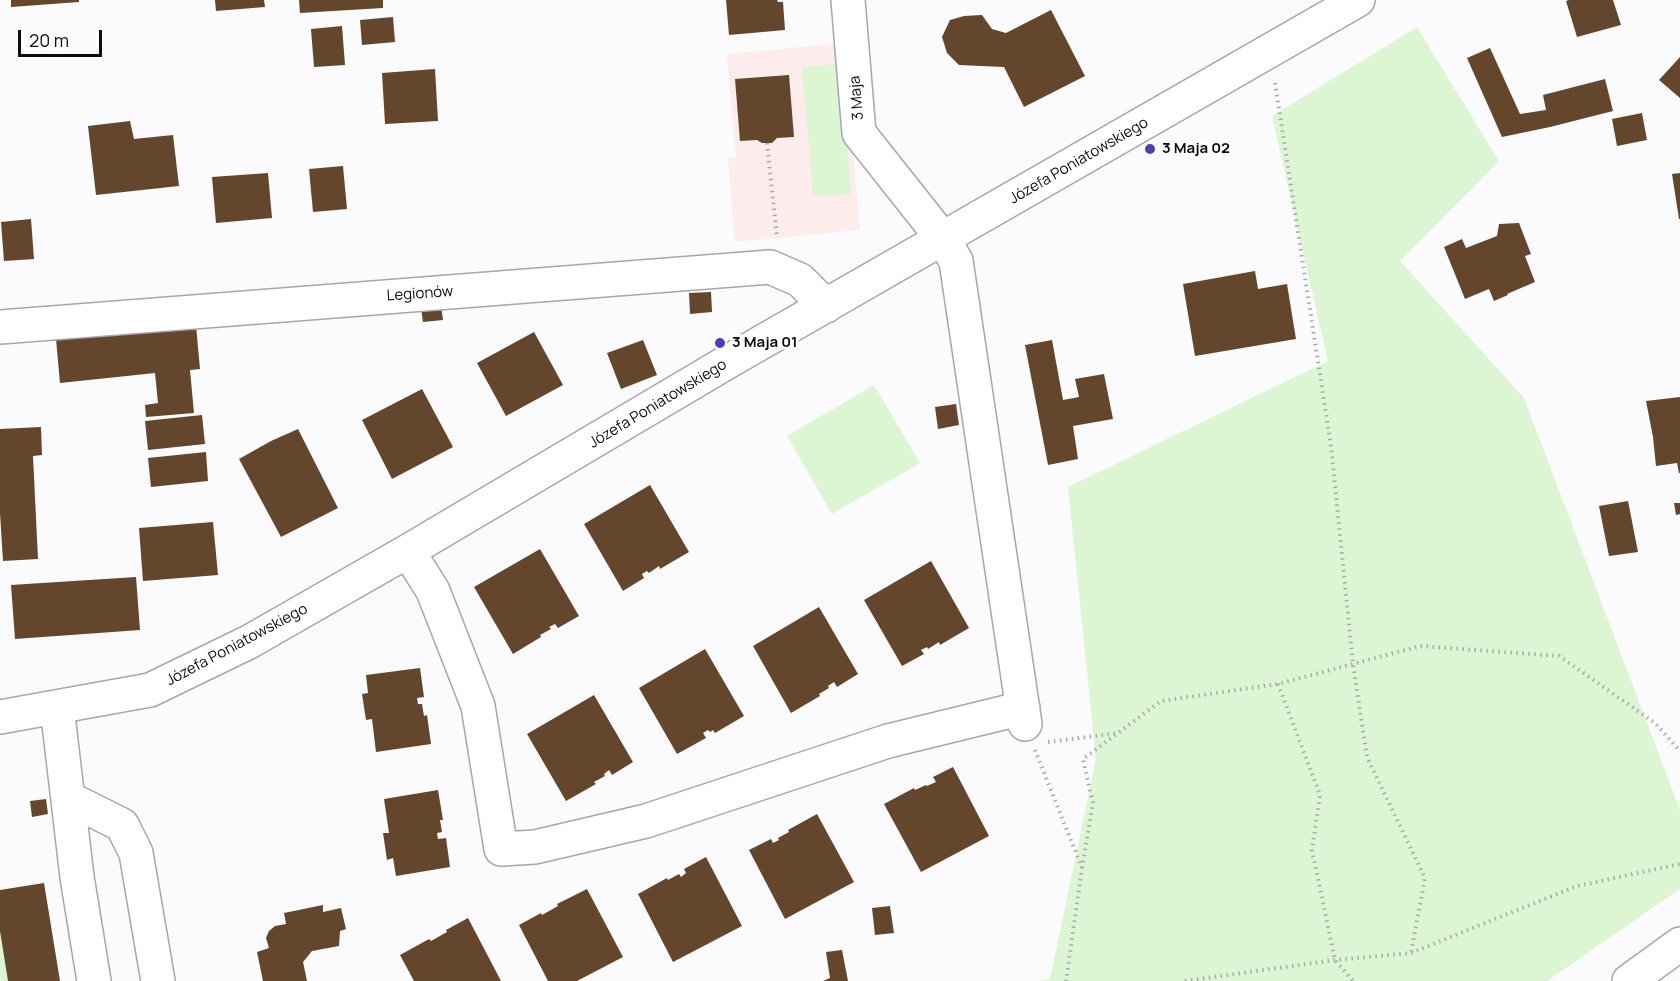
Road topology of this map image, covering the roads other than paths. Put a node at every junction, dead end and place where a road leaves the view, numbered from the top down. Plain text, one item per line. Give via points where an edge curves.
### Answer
1 (848, 0) edge
2 (1358, 0) edge
3 (943, 239) junction
4 (826, 306) junction
5 (0, 327) edge
6 (408, 551) junction
7 (57, 707) junction
8 (0, 717) edge
9 (68, 798) junction
10 (1680, 944) edge
11 (94, 981) edge
12 (158, 981) edge
13 (1629, 981) edge

1 - 3 street, 3 Maja via 860,134
2 - 3 street, Józefa Poniatowskiego
3 - 4 street, Józefa Poniatowskiego
3 - 6 street, 3 Maja via 956,261 1027,725 888,741 646,821 535,847 501,849 478,706 433,591
4 - 5 street, Legionów via 800,280 770,267
4 - 6 street, Józefa Poniatowskiego
6 - 7 street, Józefa Poniatowskiego via 249,642 150,690
7 - 8 street, Józefa Poniatowskiego
7 - 9 street
9 - 11 street
9 - 12 street via 122,825 136,853
10 - 13 street

